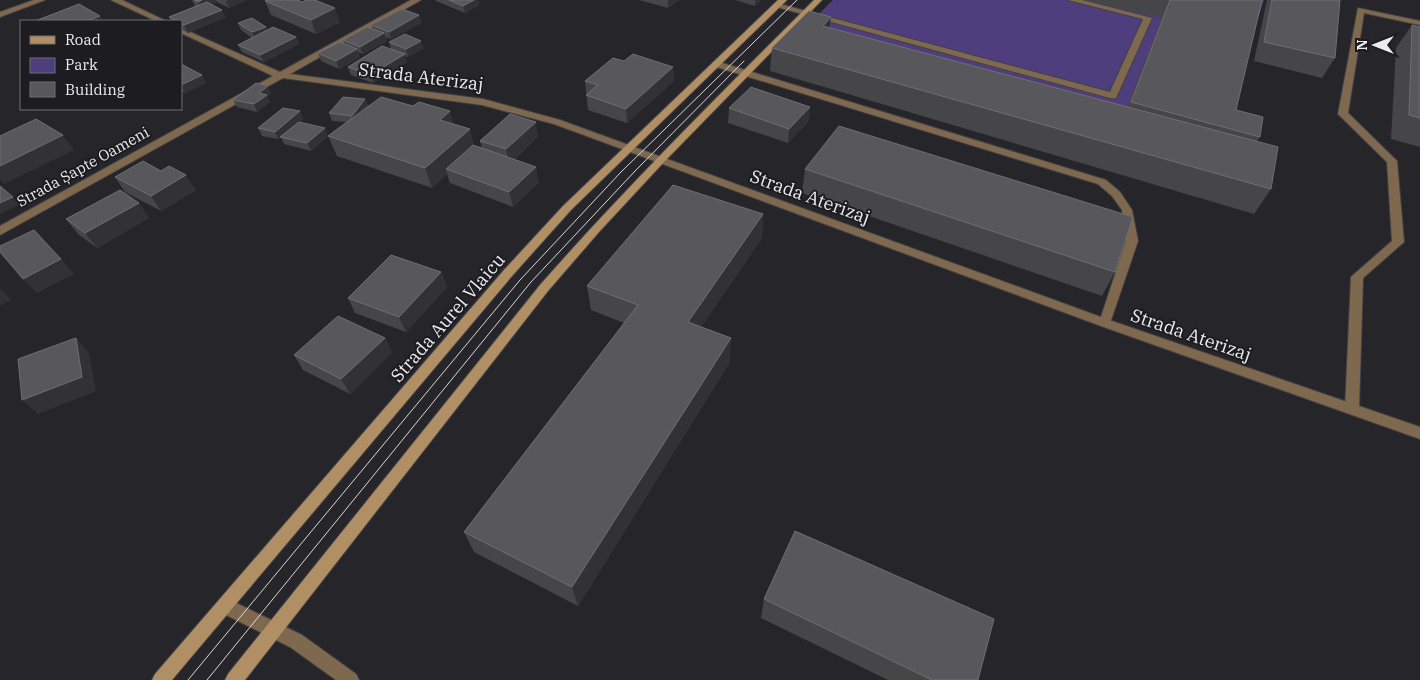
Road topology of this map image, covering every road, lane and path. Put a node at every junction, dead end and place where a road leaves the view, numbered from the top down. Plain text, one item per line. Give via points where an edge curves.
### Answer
1 (41, 0) edge
2 (115, 0) edge
3 (417, 0) edge
4 (818, 0) edge
5 (1072, 0) edge
6 (780, 3) edge
7 (804, 14) junction
8 (0, 15) edge
9 (160, 20) edge
10 (1420, 23) edge
11 (182, 30) edge
12 (716, 64) junction
13 (746, 73) junction
14 (279, 75) junction
15 (628, 148) junction
16 (660, 160) junction
17 (0, 231) edge
18 (1105, 323) junction
19 (1352, 409) junction
20 (1420, 433) edge
21 (226, 606) junction
22 (274, 630) junction
23 (161, 680) edge
24 (234, 680) edge
25 (350, 680) edge

1 - 8 street
2 - 9 street
3 - 14 street, Strada Șapte Oameni
4 - 7 main road
5 - 7 street via 1148,18 1113,96
6 - 7 street
6 - 12 main road, Strada Aurel Vlaicu
7 - 13 main road
10 - 19 street via 1361,10 1343,114 1392,161 1398,242 1357,277
11 - 14 street, Strada Aterizaj
12 - 13 street
12 - 15 main road, Strada Aurel Vlaicu
13 - 16 main road
13 - 18 street via 1102,182 1127,210 1132,241
14 - 15 street, Strada Aterizaj via 484,102 557,122
14 - 17 street, Strada Șapte Oameni
15 - 16 street, Strada Aterizaj
15 - 21 main road, Strada Aurel Vlaicu via 508,273
16 - 18 street, Strada Aterizaj
16 - 22 main road via 544,288
18 - 19 street, Strada Aterizaj
19 - 20 street, Strada Aterizaj
21 - 22 street
21 - 23 main road, Strada Aurel Vlaicu
22 - 24 main road
22 - 25 street via 296,641

